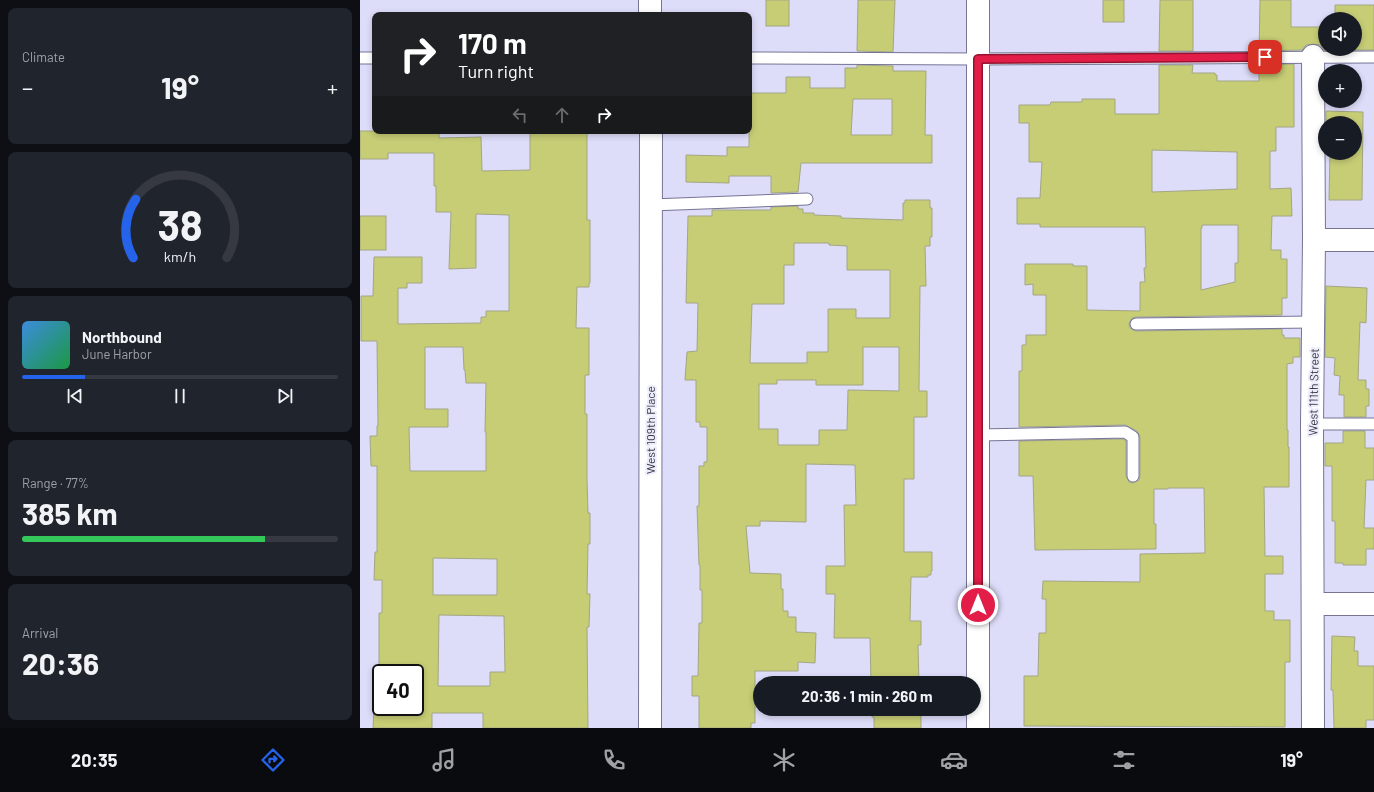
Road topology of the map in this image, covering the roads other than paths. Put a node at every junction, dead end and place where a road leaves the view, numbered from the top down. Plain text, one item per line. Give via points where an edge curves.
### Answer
1 (650, 0) edge
2 (978, 0) edge
3 (650, 12) edge
4 (1313, 56) junction
5 (1374, 57) edge
6 (360, 58) edge
7 (372, 58) edge
8 (752, 58) edge
9 (978, 59) junction
10 (651, 134) edge
11 (807, 199) dead end
12 (651, 205) junction
13 (1314, 240) junction
14 (1374, 240) edge
15 (1313, 322) junction
16 (1136, 324) dead end
17 (1312, 424) junction
18 (1374, 424) edge
19 (978, 435) junction
20 (1133, 476) dead end
21 (1313, 604) junction
22 (1374, 604) edge
23 (650, 728) edge
24 (978, 728) edge
25 (1313, 728) edge

1 - 3 street
2 - 9 street
4 - 5 lane
4 - 9 lane
4 - 13 street, West 111th Street
6 - 7 lane
8 - 9 lane
9 - 19 street
10 - 12 street, West 109th Place
11 - 12 lane
12 - 23 street, West 109th Place
13 - 14 street
13 - 15 street, West 111th Street
15 - 16 lane
15 - 17 street, West 111th Street
17 - 18 lane
17 - 21 street, West 111th Street
19 - 20 lane via 1125,432 1133,437
19 - 24 street
21 - 22 street
21 - 25 street, West 111th Street

